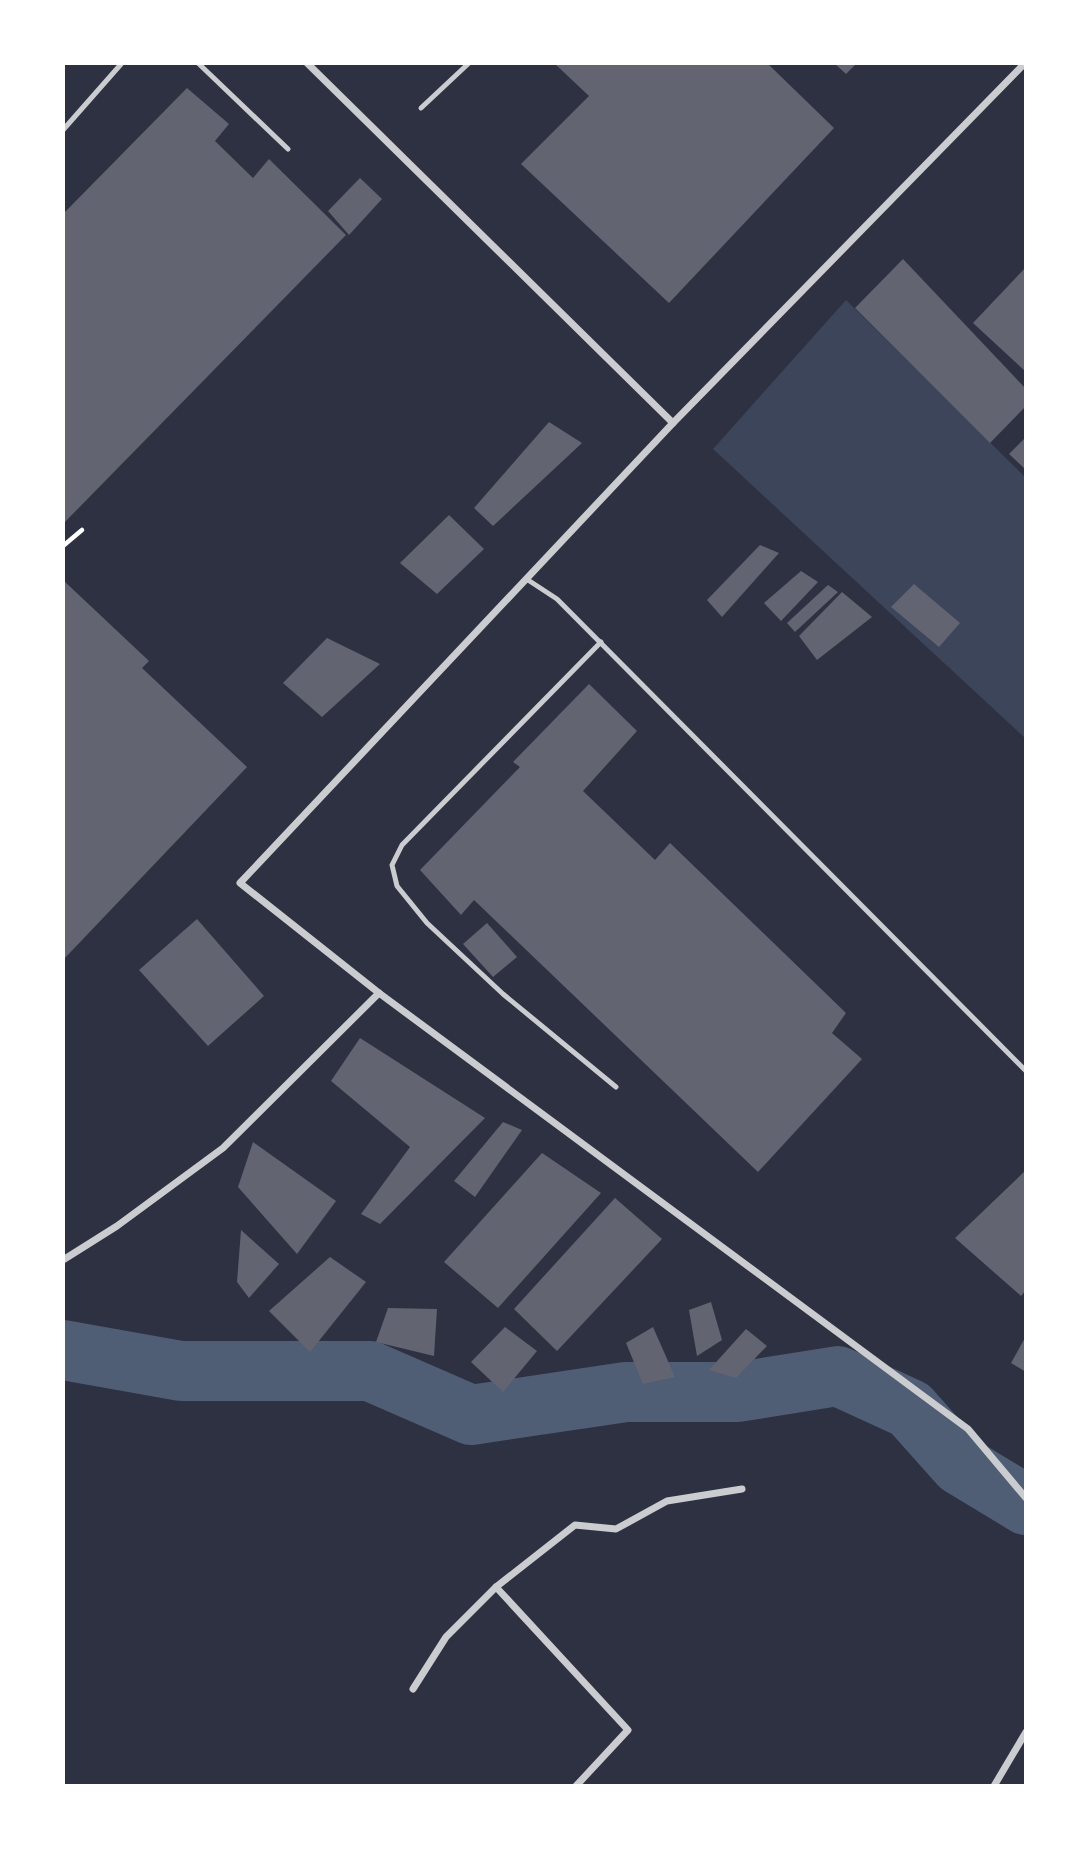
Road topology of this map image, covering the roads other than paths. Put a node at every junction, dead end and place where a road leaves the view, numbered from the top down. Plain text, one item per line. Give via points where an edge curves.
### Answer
1 (121, 63) edge
2 (198, 63) edge
3 (307, 63) edge
4 (469, 63) edge
5 (1025, 63) edge
6 (421, 108) dead end
7 (63, 130) edge
8 (288, 149) dead end
9 (673, 423) junction
10 (528, 580) junction
11 (601, 642) junction
12 (379, 993) junction
13 (1026, 1071) edge
14 (616, 1087) dead end
15 (63, 1260) edge
16 (742, 1489) dead end
17 (1026, 1498) edge
18 (496, 1587) junction
19 (412, 1689) dead end
20 (1026, 1732) edge
21 (576, 1786) edge
22 (994, 1786) edge

1 - 7 lane
2 - 8 lane
3 - 9 street
4 - 6 lane
5 - 9 street
9 - 10 street
10 - 11 lane via 557,599
10 - 12 street via 240,883
11 - 13 lane
11 - 14 lane via 402,845 392,864 397,886 427,923 503,995
12 - 15 street via 223,1148
12 - 17 street via 968,1429
16 - 18 street via 667,1501 616,1529 575,1525
18 - 19 street via 446,1637
18 - 21 street via 628,1730
20 - 22 street

